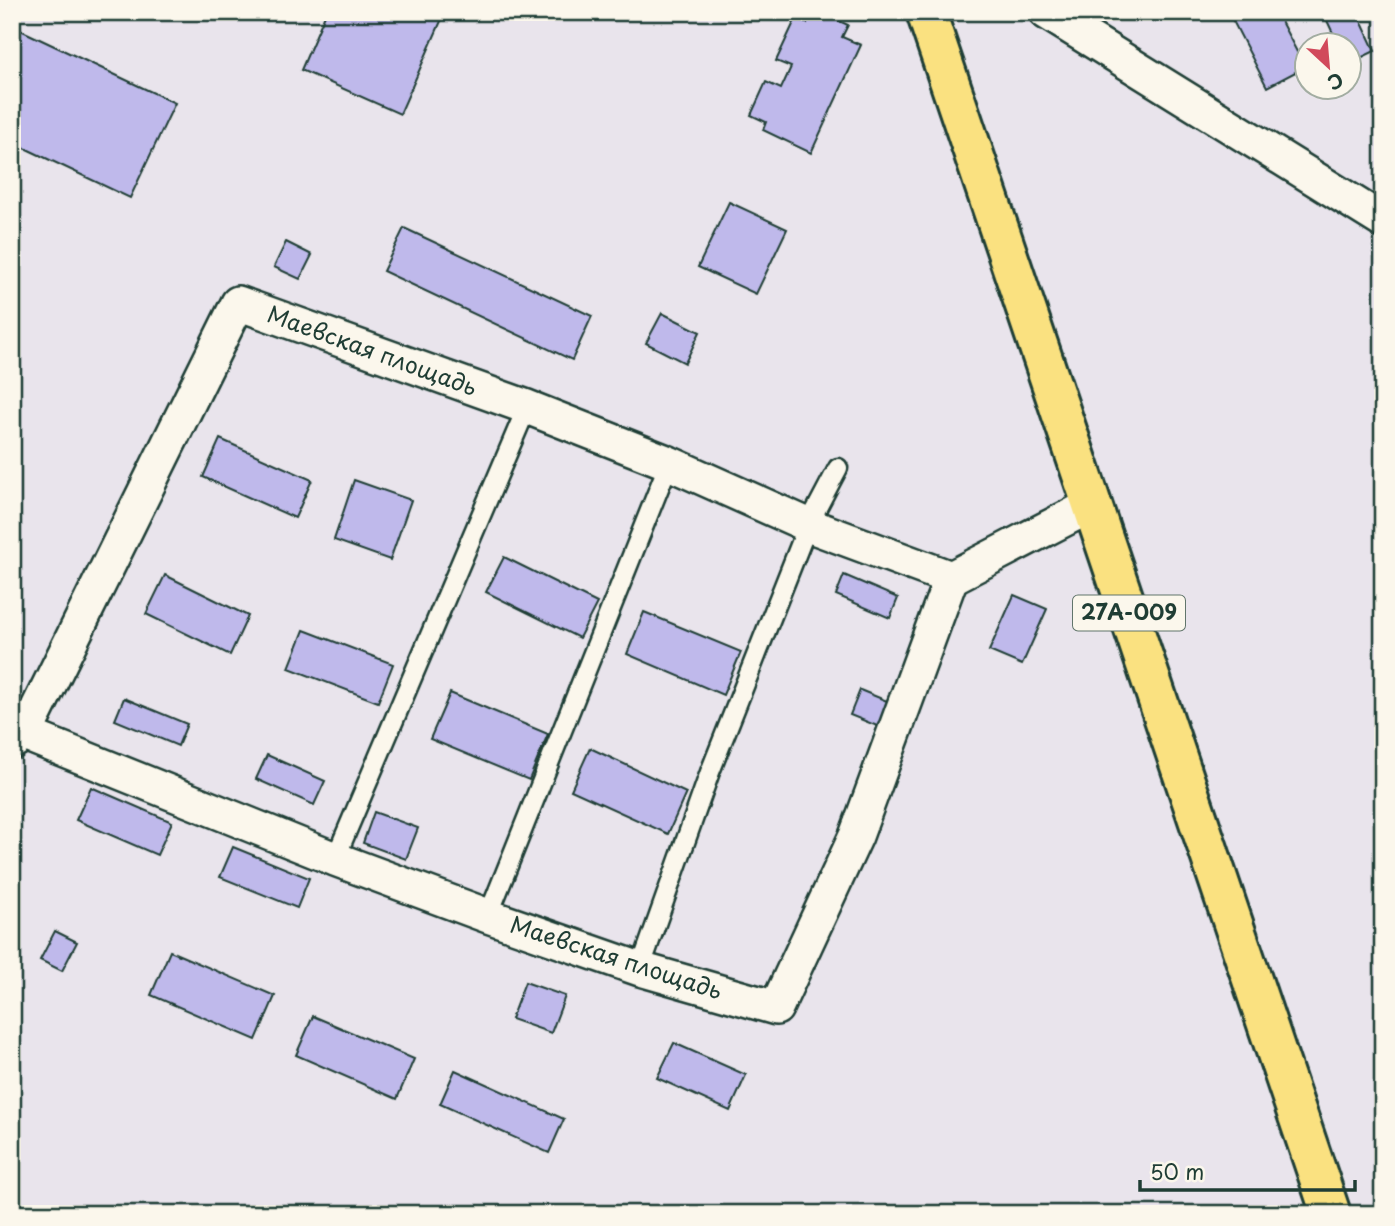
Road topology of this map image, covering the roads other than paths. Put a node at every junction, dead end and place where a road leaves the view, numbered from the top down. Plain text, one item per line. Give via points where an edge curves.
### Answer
1 (926, 12) edge
2 (1046, 12) edge
3 (1383, 221) edge
4 (527, 407) junction
5 (669, 463) junction
6 (838, 468) dead end
7 (1092, 505) junction
8 (808, 525) junction
9 (951, 578) junction
10 (18, 738) edge
11 (335, 859) junction
12 (488, 916) junction
13 (640, 969) junction
14 (1332, 1214) edge

1 - 7 main road, 27А-009
2 - 3 street
4 - 5 street, Маевская площадь
4 - 10 street, Маевская площадь via 238,303
4 - 11 lane
5 - 8 street, Маевская площадь
5 - 12 lane
6 - 8 lane
7 - 9 street
7 - 14 main road, 27А-009
8 - 9 street, Маевская площадь
8 - 13 lane via 710,772
9 - 13 street, Маевская площадь via 856,836 776,1008
10 - 11 street, Маевская площадь
11 - 12 street, Маевская площадь
12 - 13 street, Маевская площадь

